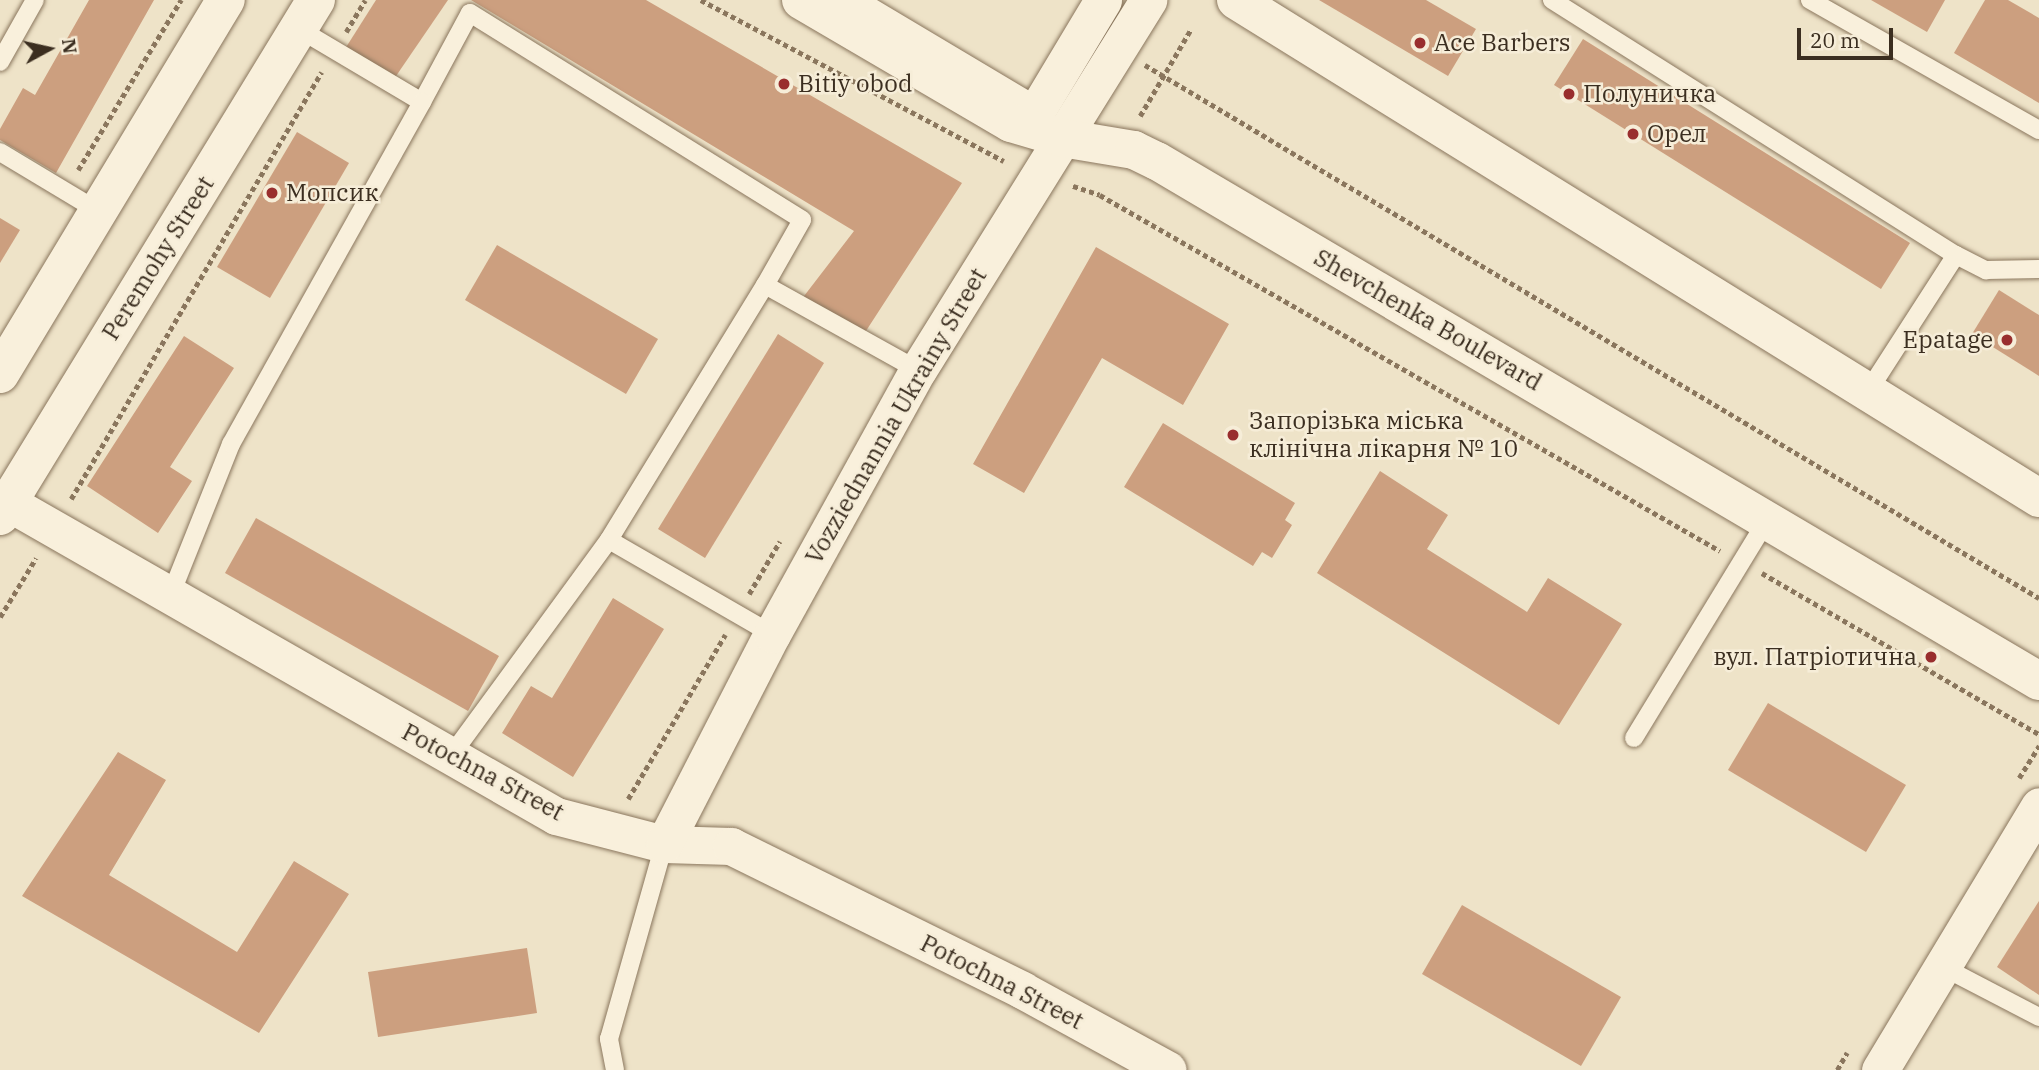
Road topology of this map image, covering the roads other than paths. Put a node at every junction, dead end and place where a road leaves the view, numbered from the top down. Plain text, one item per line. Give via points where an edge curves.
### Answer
1 (35, 0) edge
2 (226, 0) edge
3 (801, 0) edge
4 (841, 0) edge
5 (1104, 0) edge
6 (1148, 0) edge
7 (1236, 0) edge
8 (1552, 0) edge
9 (1810, 0) edge
10 (307, 15) edge
11 (0, 62) edge
12 (422, 102) junction
13 (2039, 130) edge
14 (1062, 138) junction
15 (0, 152) edge
16 (98, 211) junction
17 (1956, 255) junction
18 (2039, 269) edge
19 (765, 285) junction
20 (918, 370) junction
21 (0, 374) edge
22 (1867, 393) junction
23 (2039, 498) edge
24 (4, 509) edge
25 (1767, 520) junction
26 (609, 540) junction
27 (171, 594) junction
28 (772, 634) junction
29 (2039, 681) edge
30 (1634, 738) dead end
31 (450, 757) junction
32 (2039, 806) edge
33 (664, 844) junction
34 (1943, 967) junction
35 (2039, 1017) edge
36 (615, 1070) edge
37 (1168, 1070) edge
38 (1880, 1070) edge

1 - 11 lane
2 - 16 street
3 - 14 street, Shevchenka Boulevard via 1011,123
4 - 5 street via 1034,115
6 - 14 street, Vozziednannia Ukrainy Street
7 - 22 street
8 - 17 lane
9 - 13 lane
10 - 12 lane via 335,51
10 - 24 street, Peremohy Street
12 - 19 lane via 470,13 802,220
12 - 27 lane via 231,444
14 - 20 street, Vozziednannia Ukrainy Street
14 - 25 street, Shevchenka Boulevard via 1111,144 1157,161
15 - 16 lane
16 - 21 street
17 - 18 lane via 1986,270
17 - 22 lane
19 - 20 lane
19 - 26 lane
20 - 28 street, Vozziednannia Ukrainy Street
22 - 23 street
24 - 27 street, Potochna Street via 54,528
25 - 29 street, Shevchenka Boulevard
25 - 30 lane
26 - 28 lane
26 - 31 lane
27 - 31 street, Potochna Street
28 - 33 street, Vozziednannia Ukrainy Street
31 - 33 street, Potochna Street via 556,816
32 - 34 street
33 - 36 lane via 609,1039
33 - 37 street, Potochna Street via 731,846 1022,990
34 - 35 lane
34 - 38 street

